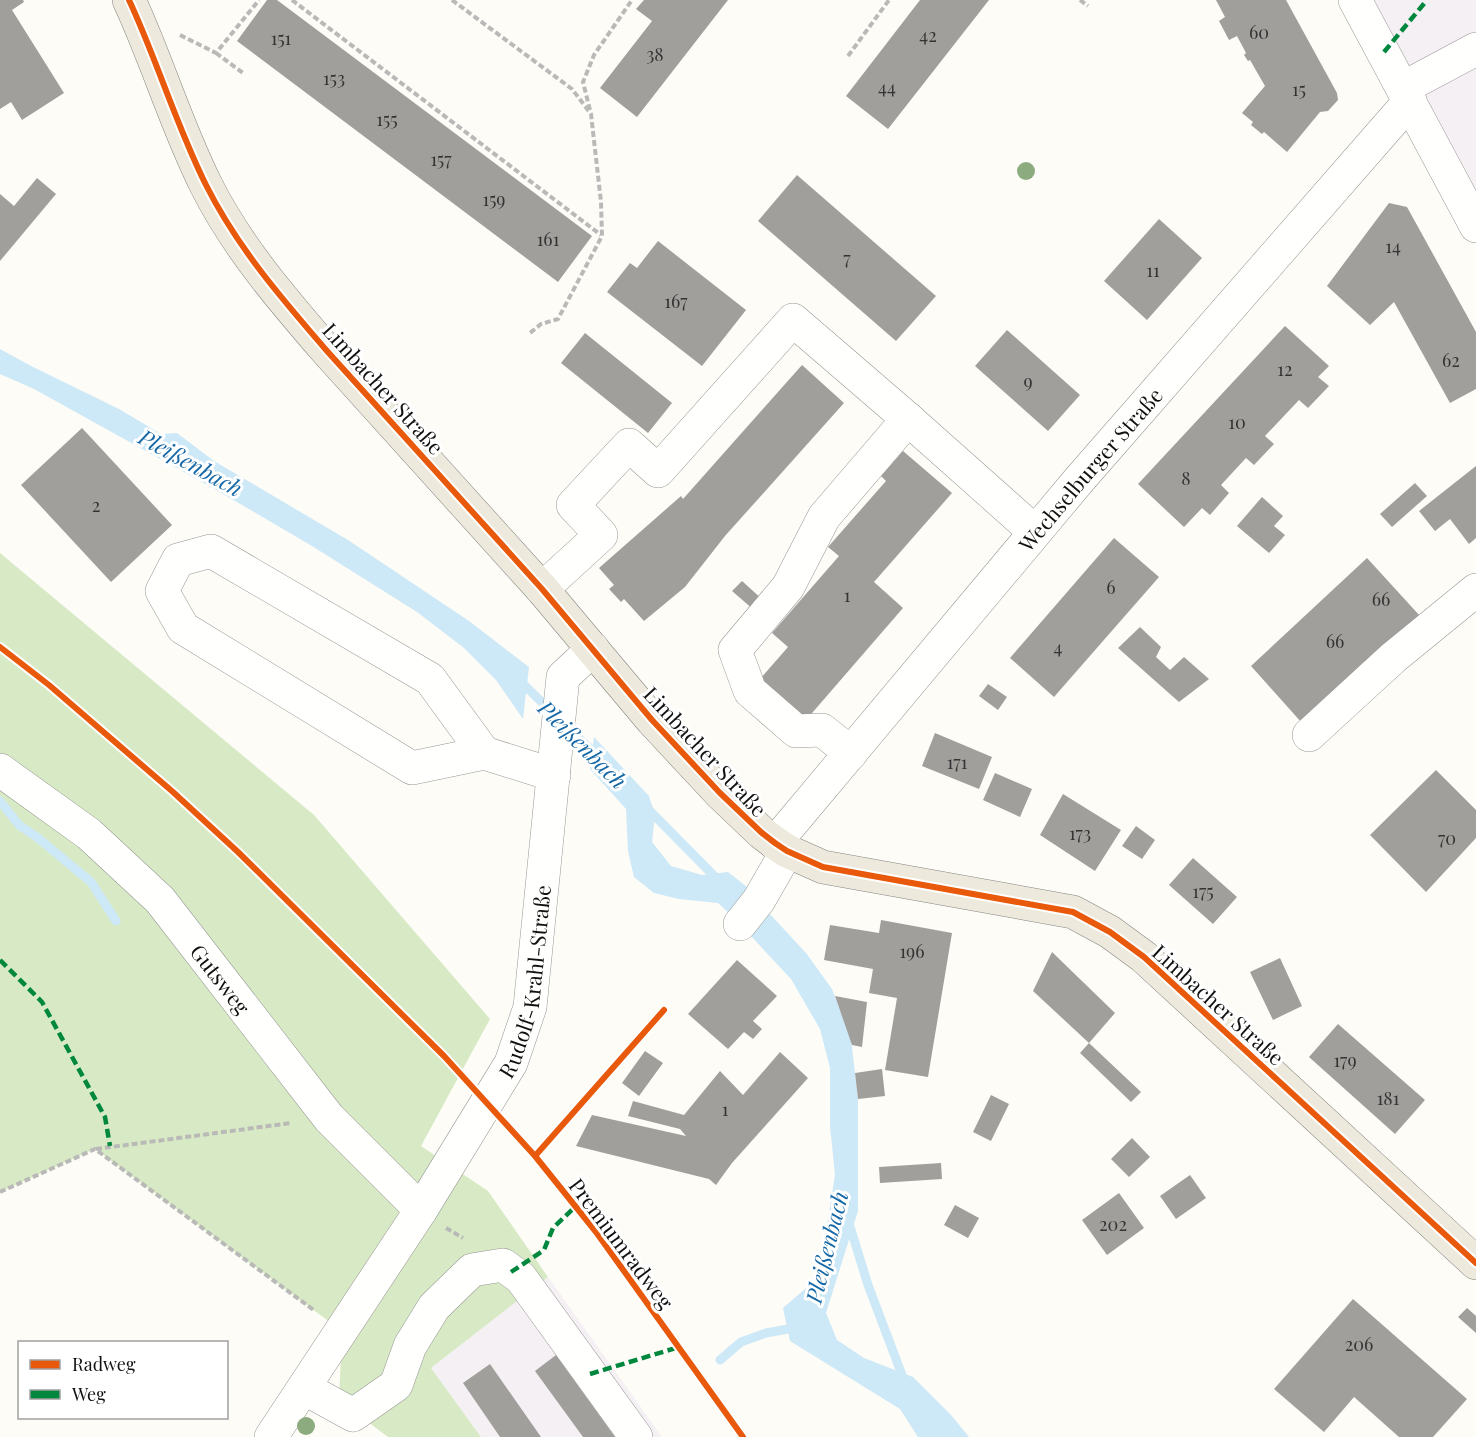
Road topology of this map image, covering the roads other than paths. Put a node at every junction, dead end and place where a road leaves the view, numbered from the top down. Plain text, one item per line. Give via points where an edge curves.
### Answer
1 (1355, 0) edge
2 (132, 8) edge
3 (1476, 49) edge
4 (1406, 94) junction
5 (1476, 226) edge
6 (908, 419) junction
7 (1035, 532) junction
8 (542, 589) junction
9 (1476, 590) edge
10 (593, 649) junction
11 (1308, 735) dead end
12 (484, 753) junction
13 (851, 753) junction
14 (554, 768) junction
15 (0, 770) edge
16 (781, 847) junction
17 (749, 912) dead end
18 (421, 1210) junction
19 (1476, 1263) edge
20 (304, 1388) junction
21 (271, 1437) edge
22 (636, 1437) edge

1 - 4 street
2 - 8 main road, Limbacher Straße via 206,185 244,249 320,343
3 - 4 street
4 - 5 street
4 - 7 street, Wechselburger Straße
6 - 7 street
6 - 8 street via 794,320 658,471 629,445 573,505 601,535
6 - 13 street via 824,517 788,587 735,650 750,690 796,731 822,730
7 - 13 street, Wechselburger Straße
8 - 10 main road, Limbacher Straße
9 - 11 street
10 - 14 street, Rudolf-Krahl-Straße via 563,677
10 - 16 main road, Limbacher Straße via 720,793
12 - 12 street via 412,768 183,628 162,591 178,560 211,551 430,679
12 - 14 street
13 - 16 street, Wechselburger Straße
14 - 18 street, Rudolf-Krahl-Straße via 530,1008 511,1063
15 - 18 street, Gutsweg via 89,834 160,900 329,1118
16 - 17 street, Wechselburger Straße
16 - 19 main road, Limbacher Straße via 823,867 1072,912 1110,932 1144,957
18 - 20 street, Rudolf-Krahl-Straße
20 - 21 street, Rudolf-Krahl-Straße
20 - 22 street via 352,1415 396,1385 410,1346 435,1308 472,1270 503,1265 520,1278

